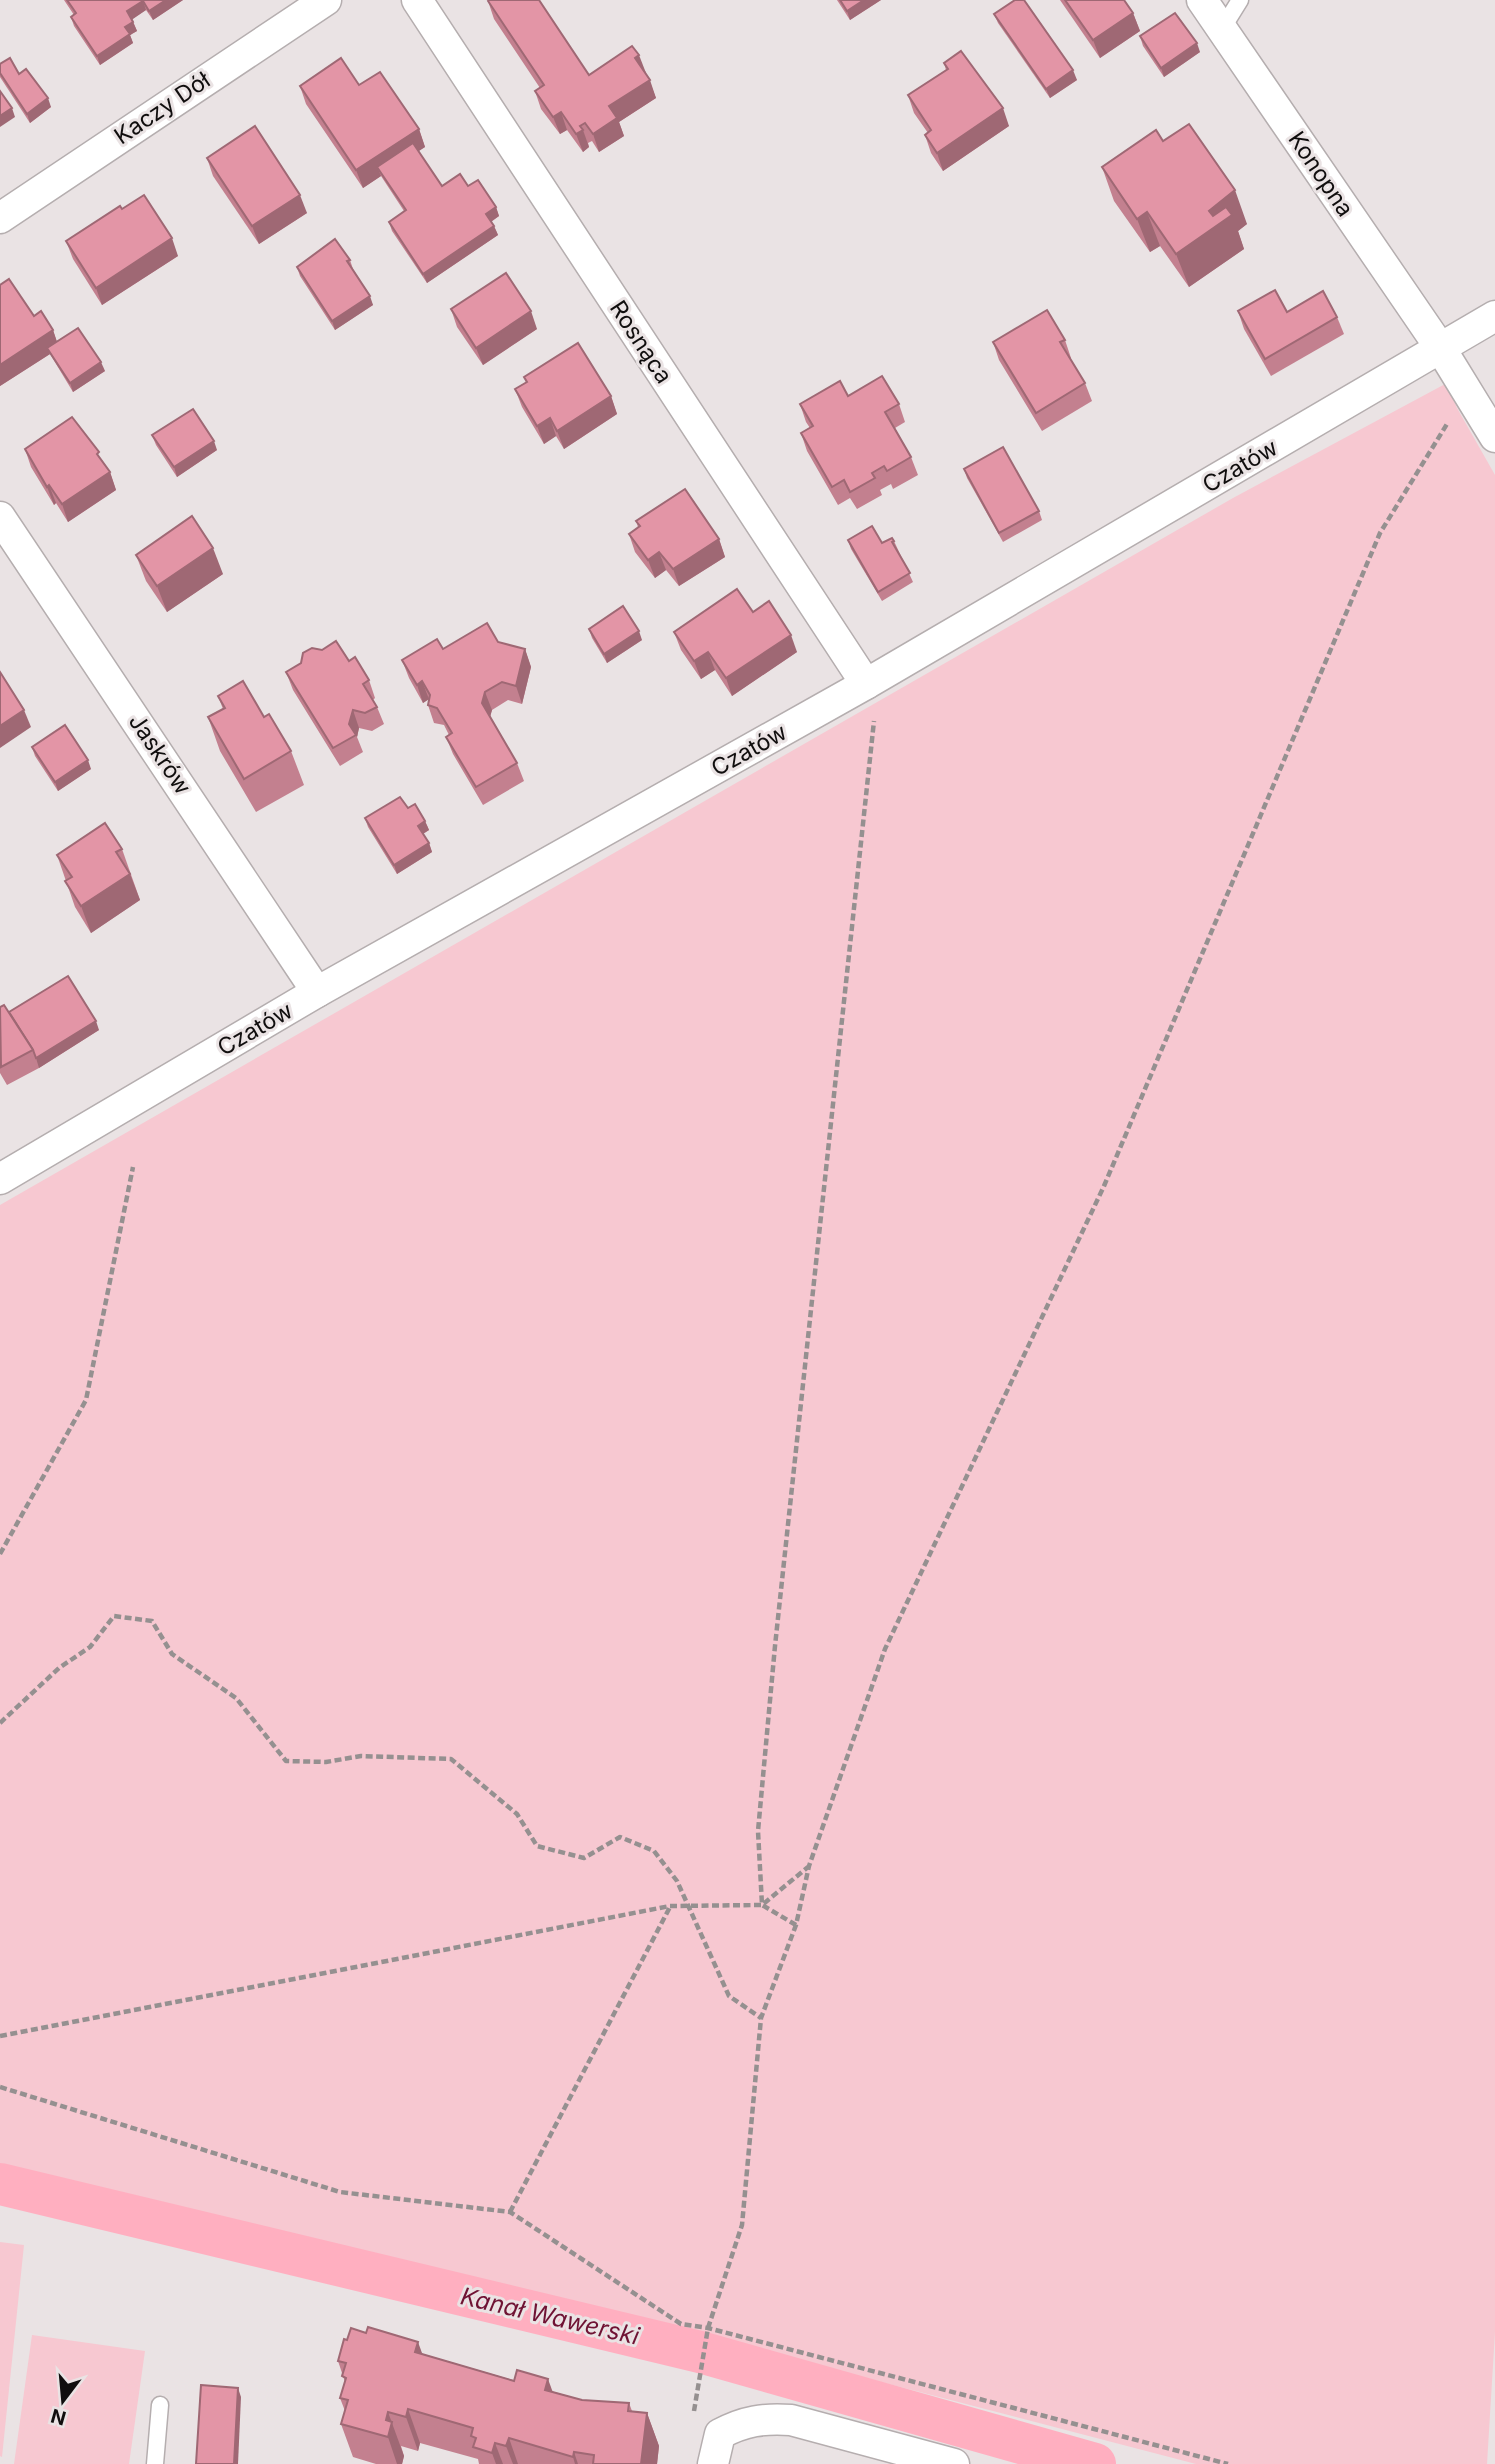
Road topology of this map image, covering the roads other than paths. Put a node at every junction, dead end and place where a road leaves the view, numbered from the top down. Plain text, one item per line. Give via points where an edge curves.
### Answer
1 (326, 0) edge
2 (417, 0) edge
3 (1202, 0) edge
4 (1240, 0) edge
5 (1222, 29) junction
6 (0, 218) edge
7 (1495, 316) edge
8 (1441, 349) junction
9 (1495, 437) edge
10 (0, 517) edge
11 (866, 684) junction
12 (317, 992) junction
13 (0, 1179) edge
14 (160, 2405) dead end
15 (155, 2464) edge
16 (713, 2464) edge
17 (954, 2464) edge

1 - 6 street, Kaczy Dół
2 - 11 street, Rosnąca
3 - 5 street, Konopna
4 - 5 lane
5 - 8 street, Konopna
7 - 8 street, Czatów
8 - 9 street, Konopna
8 - 11 street, Czatów
10 - 12 street, Jaskrów
11 - 12 street, Czatów
12 - 13 street, Czatów
14 - 15 lane
16 - 17 street via 720,2434 766,2418 791,2420

